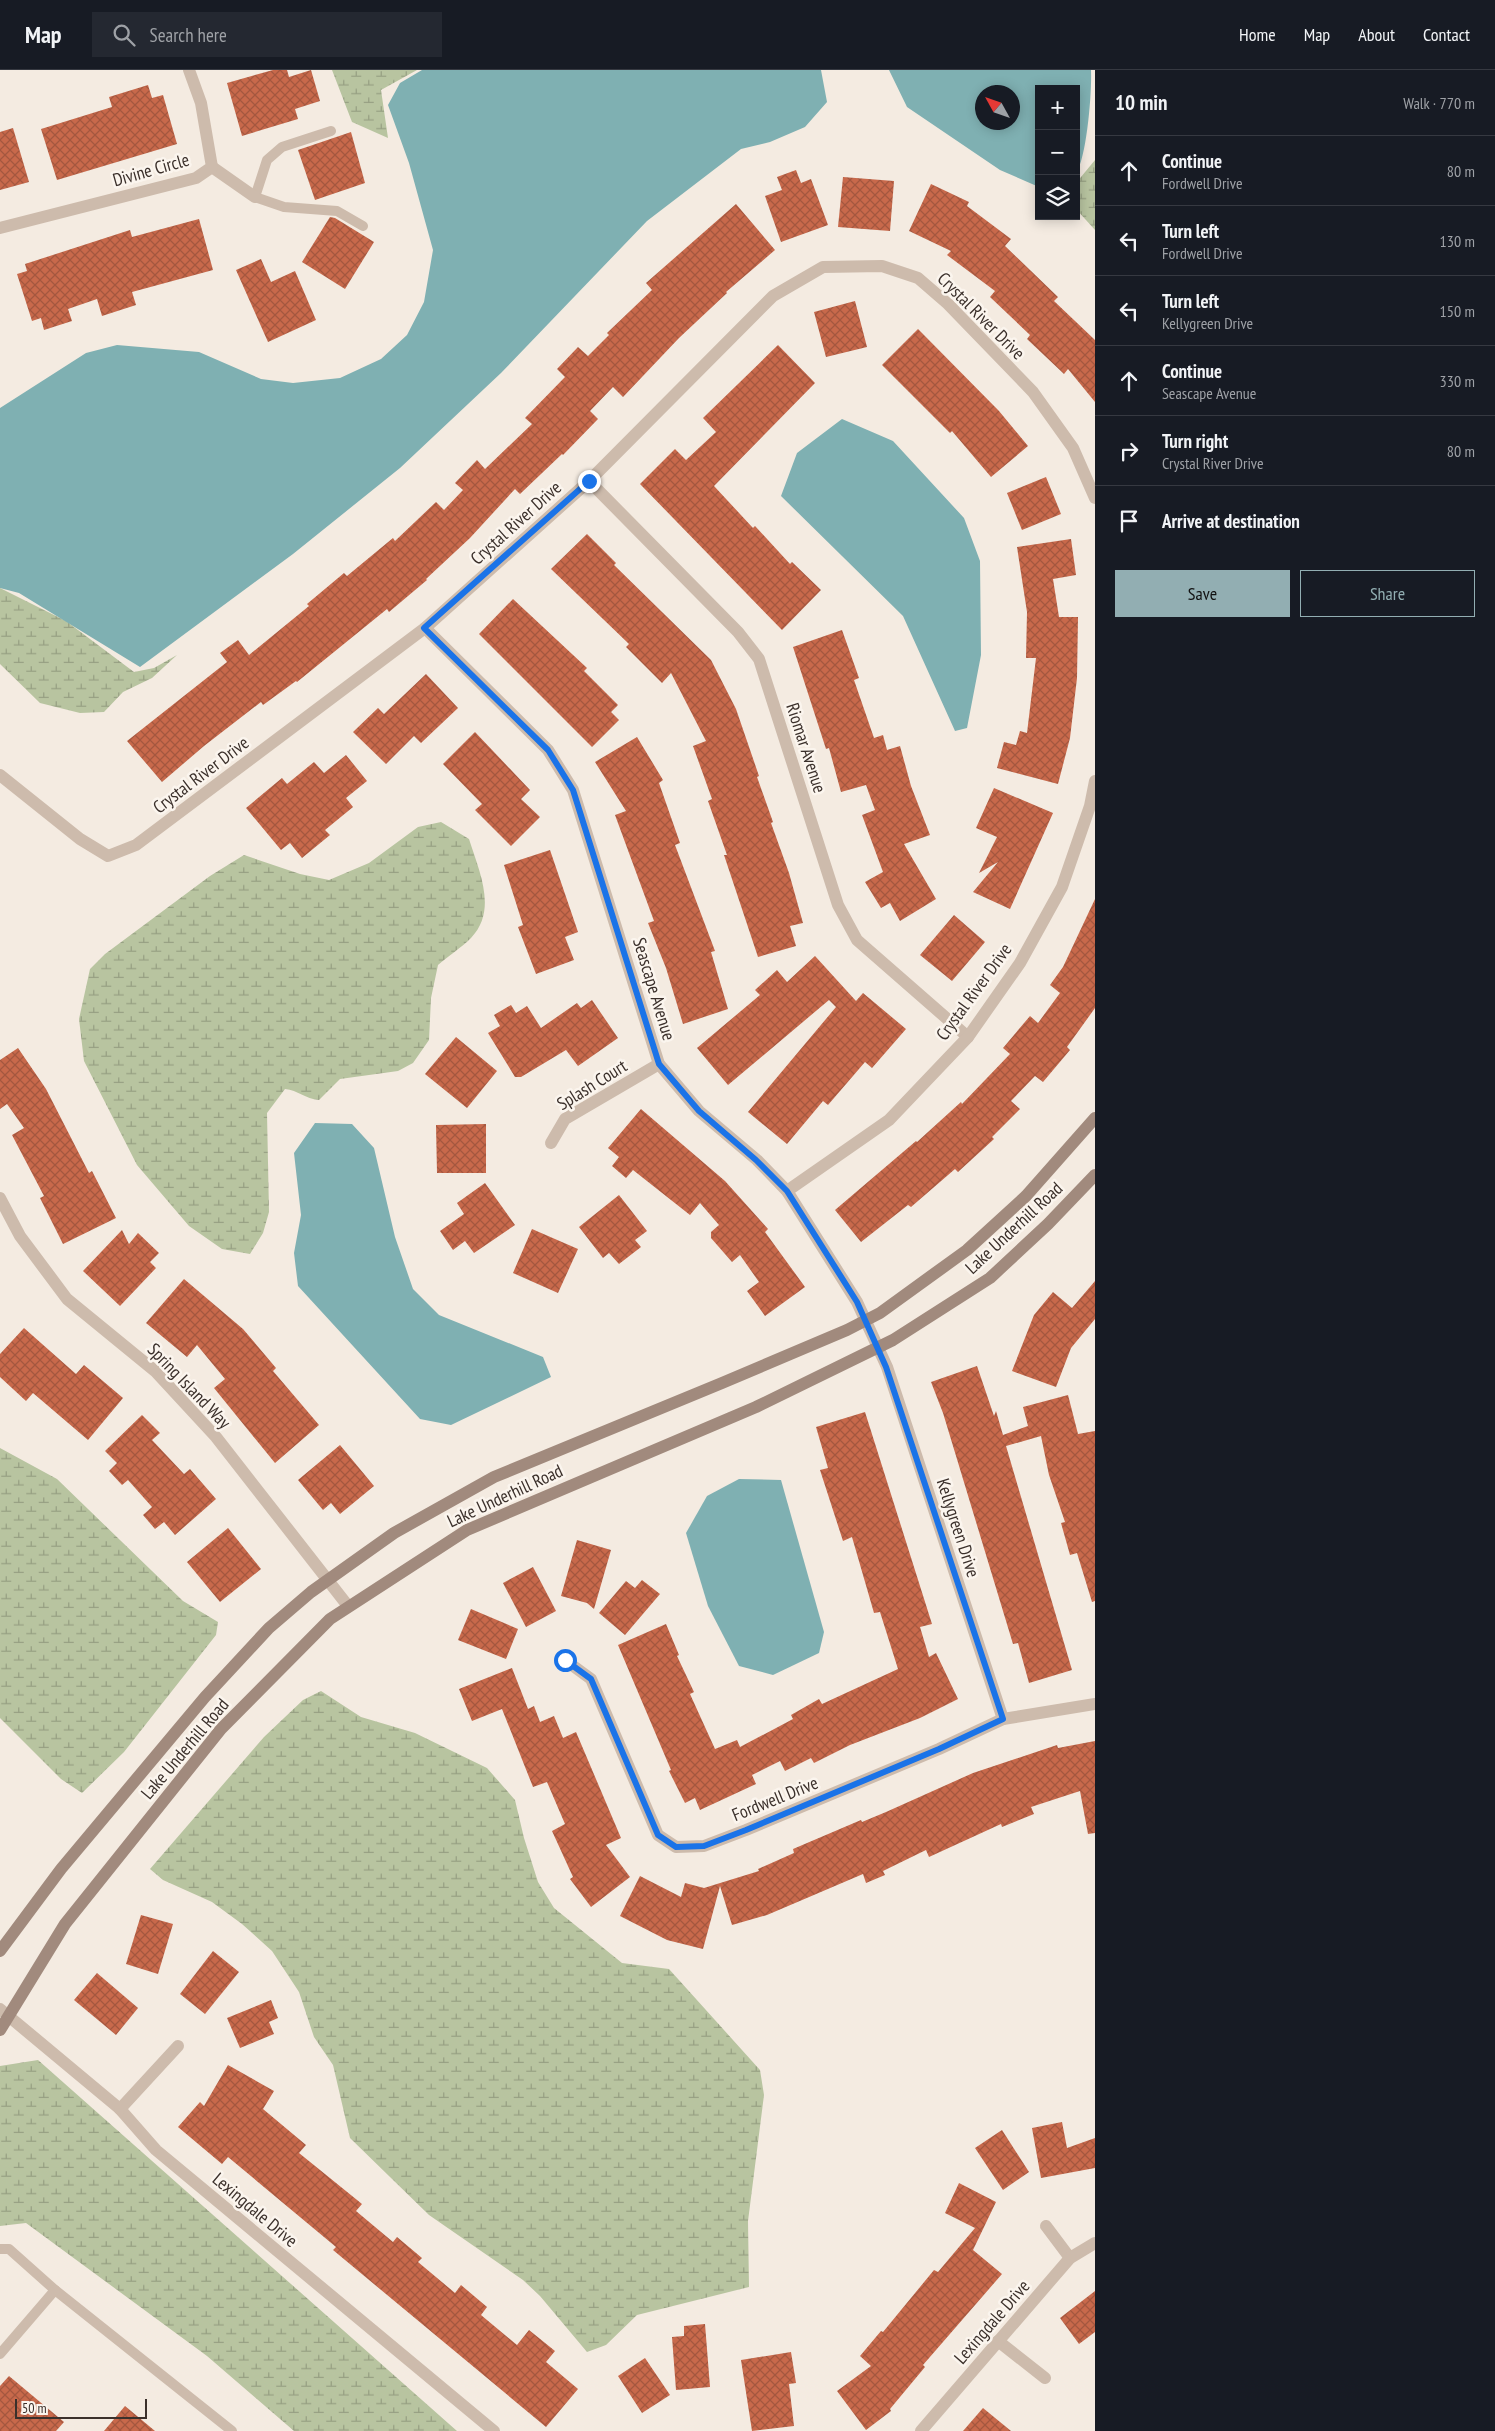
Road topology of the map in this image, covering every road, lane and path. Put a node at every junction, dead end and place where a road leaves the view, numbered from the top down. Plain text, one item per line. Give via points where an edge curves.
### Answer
1 (189, 70) edge
2 (331, 132) dead end
3 (212, 167) junction
4 (255, 197) junction
5 (363, 226) dead end
6 (0, 228) edge
7 (589, 481) junction
8 (1095, 498) edge
9 (424, 628) junction
10 (0, 775) edge
11 (1095, 781) edge
12 (968, 1036) junction
13 (659, 1064) junction
14 (1095, 1118) edge
15 (551, 1143) dead end
16 (1095, 1175) edge
17 (787, 1191) junction
18 (0, 1198) edge
19 (865, 1320) junction
20 (878, 1349) junction
21 (328, 1579) junction
22 (348, 1606) junction
23 (565, 1660) dead end
24 (1095, 1704) edge
25 (1003, 1719) junction
26 (0, 1950) edge
27 (5, 2012) edge
28 (0, 2030) edge
29 (178, 2046) dead end
30 (120, 2109) junction
31 (1046, 2226) dead end
32 (1095, 2243) edge
33 (0, 2250) edge
34 (1070, 2258) junction
35 (55, 2290) junction
36 (998, 2341) junction
37 (0, 2354) edge
38 (1045, 2378) dead end
39 (232, 2431) edge
40 (494, 2431) edge
41 (921, 2431) edge

1 - 3 street, Divine Circle via 201,102
2 - 4 lane via 282,147 266,160
3 - 4 street
3 - 6 street, Divine Circle via 196,178
4 - 5 lane via 284,207 337,211
7 - 8 street, Crystal River Drive via 773,296 823,266 882,266 918,278 948,304 1032,392 1073,448
7 - 9 street, Crystal River Drive
7 - 12 street, Riomar Avenue via 738,632 759,658 838,905 858,940
9 - 10 street, Crystal River Drive via 136,845 108,856 80,839
9 - 13 street, Seascape Avenue via 548,750 573,790
11 - 12 street, Crystal River Drive via 1090,806 1062,887 1020,963
12 - 17 street, Crystal River Drive via 889,1120
13 - 15 street, Splash Court via 564,1119
13 - 17 street, Seascape Avenue via 699,1111
14 - 19 street, Lake Underhill Road via 1026,1196 966,1250 880,1313
16 - 20 street, Lake Underhill Road via 990,1278
17 - 19 street, Seascape Avenue
18 - 21 street, Spring Island Way via 20,1236 67,1299 155,1371 216,1437
19 - 20 street, Seascape Avenue
19 - 21 street, Lake Underhill Road via 731,1380 494,1477 394,1533
20 - 22 street, Lake Underhill Road via 756,1406 467,1530
20 - 25 street, Kellygreen Drive
21 - 22 street, Spring Island Way
21 - 26 street, Lake Underhill Road via 269,1628 205,1697 62,1869
22 - 27 street, Lake Underhill Road via 330,1619 221,1729 65,1924
23 - 25 street, Fordwell Drive via 591,1679 658,1835 676,1847 704,1846 746,1830
24 - 25 street, Fordwell Drive
27 - 28 street, Lake Underhill Road
27 - 30 street, Lexingdale Drive
29 - 30 street
30 - 40 street, Lexingdale Drive via 156,2150
31 - 34 street
32 - 34 street, Lexingdale Drive
33 - 35 lane via 9,2249
34 - 36 street, Lexingdale Drive
35 - 37 lane
35 - 39 lane
36 - 38 street
36 - 41 street, Lexingdale Drive

